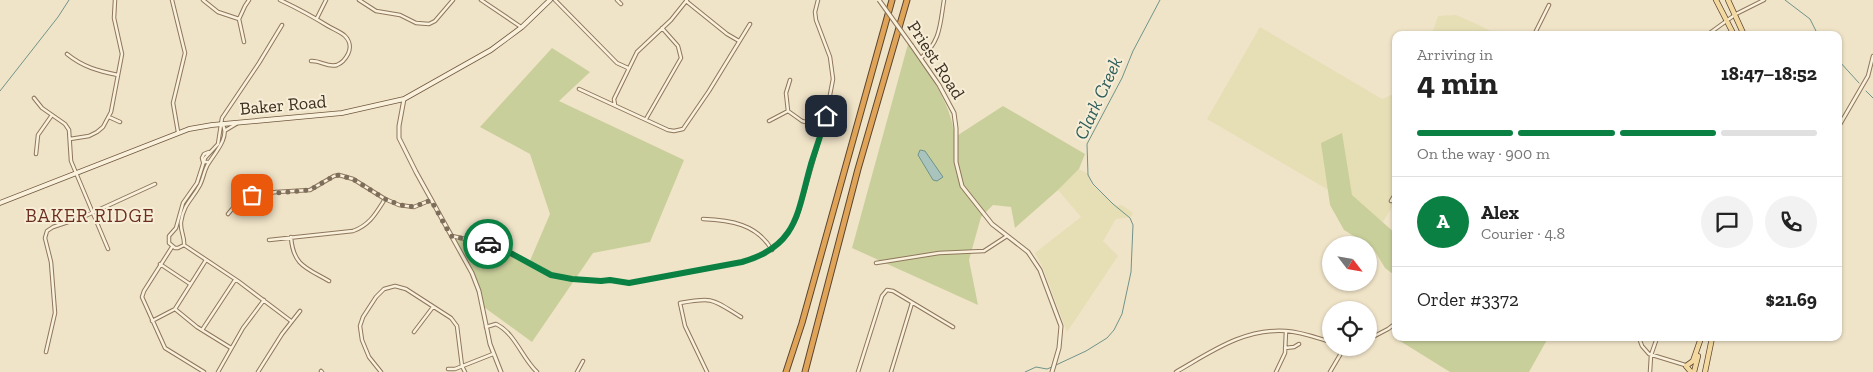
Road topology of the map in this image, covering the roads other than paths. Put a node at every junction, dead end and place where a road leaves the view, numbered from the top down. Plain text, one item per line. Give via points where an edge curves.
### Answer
1 (115, 0) edge
2 (172, 0) edge
3 (203, 0) edge
4 (249, 0) edge
5 (280, 0) edge
6 (326, 0) edge
7 (359, 0) edge
8 (368, 0) edge
9 (453, 0) edge
10 (482, 0) edge
11 (550, 0) edge
12 (554, 0) edge
13 (617, 0) edge
14 (818, 0) edge
15 (880, 0) edge
16 (892, 0) edge
17 (907, 0) edge
18 (944, 0) edge
19 (1716, 0) edge
20 (1728, 0) edge
21 (1764, 0) edge
22 (686, 1) edge
23 (365, 4) junction
24 (621, 4) dead end
25 (1549, 5) dead end
26 (1736, 14) junction
27 (317, 18) junction
28 (239, 19) junction
29 (1727, 20) junction
30 (750, 24) dead end
31 (282, 25) dead end
32 (522, 27) junction
33 (662, 28) junction
34 (1536, 31) edge
35 (1712, 31) edge
36 (1732, 31) edge
37 (1742, 31) edge
38 (739, 41) junction
39 (244, 42) dead end
40 (67, 54) dead end
41 (1873, 56) edge
42 (922, 58) junction
43 (311, 61) dead end
44 (628, 68) junction
45 (118, 75) junction
46 (790, 80) dead end
47 (579, 88) dead end
48 (34, 98) dead end
49 (404, 99) junction
50 (616, 106) junction
51 (788, 111) junction
52 (52, 115) junction
53 (109, 117) junction
54 (646, 119) junction
55 (769, 121) dead end
56 (1842, 121) edge
57 (120, 122) dead end
58 (238, 122) junction
59 (222, 124) junction
60 (823, 127) junction
61 (178, 132) junction
62 (225, 132) junction
63 (70, 139) junction
64 (36, 154) dead end
65 (203, 162) junction
66 (209, 162) junction
67 (76, 173) junction
68 (155, 184) dead end
69 (385, 199) junction
70 (431, 200) junction
71 (0, 203) edge
72 (93, 212) junction
73 (228, 214) dead end
74 (703, 219) dead end
75 (175, 231) junction
76 (182, 234) junction
77 (451, 236) junction
78 (1007, 236) junction
79 (291, 237) junction
80 (269, 240) dead end
81 (184, 245) junction
82 (172, 247) junction
83 (108, 249) dead end
84 (772, 250) junction
85 (206, 260) junction
86 (876, 263) dead end
87 (160, 264) junction
88 (235, 280) junction
89 (329, 281) dead end
90 (190, 284) junction
91 (264, 300) junction
92 (912, 303) junction
93 (433, 307) junction
94 (175, 309) junction
95 (300, 311) dead end
96 (740, 317) dead end
97 (152, 321) junction
98 (291, 321) junction
99 (1392, 326) edge
100 (486, 327) junction
101 (952, 328) dead end
102 (202, 330) junction
103 (1286, 331) junction
104 (414, 332) dead end
105 (1377, 335) edge
106 (1322, 340) edge
107 (1640, 341) edge
108 (1656, 341) edge
109 (1700, 341) edge
110 (1700, 341) edge
111 (1711, 341) edge
112 (1298, 344) dead end
113 (231, 348) junction
114 (1285, 348) junction
115 (46, 352) dead end
116 (493, 354) junction
117 (1651, 355) junction
118 (1339, 356) edge
119 (583, 361) dead end
120 (462, 366) junction
121 (1686, 366) junction
122 (448, 368) dead end
123 (204, 372) edge
124 (218, 372) edge
125 (258, 372) edge
126 (381, 372) edge
127 (465, 372) edge
128 (501, 372) edge
129 (538, 372) edge
130 (576, 372) edge
131 (706, 372) edge
132 (786, 372) edge
133 (805, 372) edge
134 (858, 372) edge
135 (891, 372) edge
136 (1052, 372) edge
137 (1176, 372) edge
138 (1276, 372) edge
139 (1330, 372) edge
140 (1650, 372) edge
141 (1693, 372) edge
142 (1705, 372) edge

1 - 45 street via 114,18 122,54
2 - 61 street via 184,53 173,102
3 - 28 street via 218,12
4 - 28 street
5 - 27 street
6 - 27 street
7 - 23 street
8 - 23 street
9 - 23 street via 429,24 376,11
10 - 32 street
11 - 32 main road, Baker Road
12 - 44 street via 617,63
13 - 24 street
14 - 60 street via 816,20 830,58 833,79
15 - 42 street, Priest Road, bridge
16 - 132 highway
17 - 133 highway via 858,169
18 - 42 street via 937,39
19 - 29 main road
20 - 26 main road
21 - 26 street
22 - 33 street
22 - 38 street
25 - 34 street
26 - 29 street
26 - 37 main road
27 - 43 street via 345,36 350,51 338,65
28 - 39 street
29 - 35 street
29 - 36 main road
30 - 38 street
31 - 59 street via 222,118
32 - 49 main road, Baker Road via 491,50
33 - 44 street via 638,50
33 - 54 street via 678,46 681,58
38 - 54 street via 685,128 671,131
40 - 45 street via 91,69
41 - 56 street via 1868,76
42 - 78 street, Priest Road via 954,113 956,162 962,186 983,214
44 - 50 street via 613,102
45 - 53 street
46 - 51 street via 786,93
47 - 50 street
48 - 52 street
49 - 58 main road, Baker Road via 342,113
49 - 70 street via 399,138
50 - 54 street
51 - 55 street
51 - 60 street via 802,121
52 - 63 street via 65,124
52 - 64 street via 38,135
53 - 57 street
53 - 63 street via 97,132
58 - 59 main road, Baker Road
58 - 62 street
59 - 61 main road, Baker Road
59 - 62 street
59 - 65 street via 218,144
60 - 84 street via 797,217 792,228
61 - 67 main road, Baker Road
62 - 66 street
63 - 67 street via 71,161
65 - 66 street
65 - 75 street via 197,183 183,202
66 - 76 street via 184,210
67 - 71 main road, Baker Road
67 - 72 street
68 - 72 street
69 - 70 street via 414,207
69 - 73 street via 353,179 339,175 310,190 242,197
69 - 79 street via 370,222 362,228
70 - 77 street
72 - 83 street
72 - 115 street via 47,231 45,238 52,262 55,313
74 - 84 street via 739,223 766,240
75 - 76 street
75 - 82 street via 168,239
76 - 81 street
77 - 84 street via 505,250 551,275 629,283 742,262
77 - 100 street via 472,273
78 - 86 street via 984,251 939,253
78 - 136 street, Priest Road via 1022,246 1035,261 1059,319 1061,341
79 - 80 street
79 - 89 street via 294,256 302,265
81 - 82 street
81 - 85 street
82 - 87 street
85 - 88 street
85 - 90 street
87 - 90 street
87 - 97 street via 143,294
88 - 91 street
88 - 102 street
90 - 94 street
91 - 98 street
91 - 113 street
92 - 101 street
92 - 134 street via 891,290 883,293
92 - 135 street
93 - 104 street
93 - 120 street via 451,318 457,326
93 - 126 street via 406,289 395,286 384,289 376,297 360,326 369,357
94 - 97 street
94 - 102 street
95 - 98 street
96 - 131 street via 706,298 680,303 685,326
97 - 123 street via 166,348
98 - 125 street
99 - 105 street
100 - 116 street
100 - 129 street via 496,324 504,327
102 - 113 street
103 - 106 street
103 - 114 street
103 - 137 street via 1238,338
107 - 117 street
108 - 117 street
109 - 121 main road via 1693,361
110 - 141 main road
111 - 142 main road
112 - 114 street
113 - 124 street
114 - 138 street
116 - 120 street
116 - 128 street
117 - 121 street
117 - 140 street
118 - 139 street
119 - 130 street
120 - 122 street
120 - 127 street
121 - 141 main road

